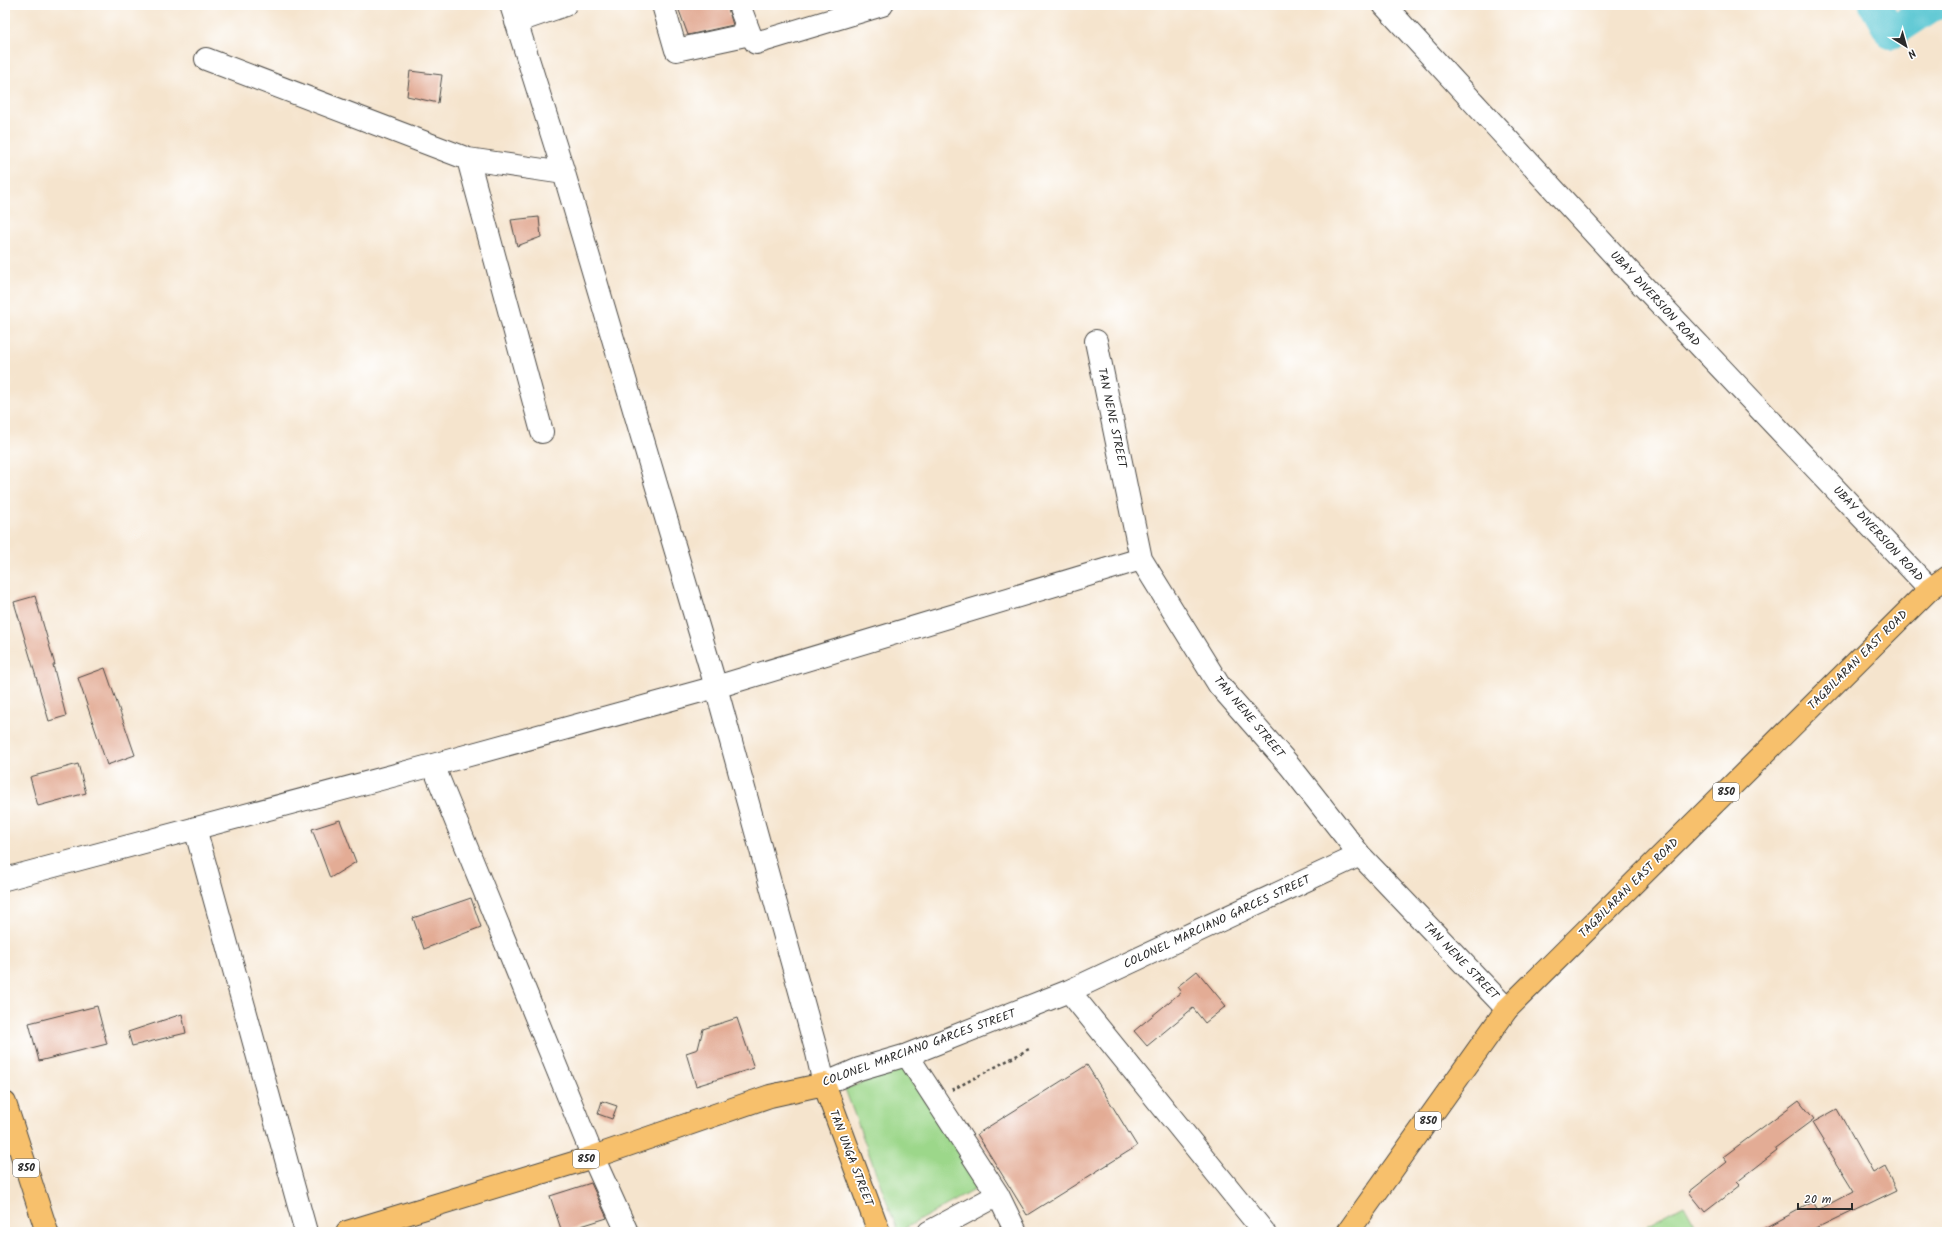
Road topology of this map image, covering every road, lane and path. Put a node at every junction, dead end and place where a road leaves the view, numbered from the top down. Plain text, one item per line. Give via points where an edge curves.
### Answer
1 (565, 5) edge
2 (663, 5) edge
3 (739, 5) edge
4 (882, 5) edge
5 (1384, 5) edge
6 (846, 10) edge
7 (517, 11) edge
8 (750, 34) junction
9 (206, 59) dead end
10 (468, 159) junction
11 (564, 173) junction
12 (1096, 341) dead end
13 (542, 432) dead end
14 (1141, 560) junction
15 (1938, 583) edge
16 (716, 687) junction
17 (434, 765) junction
18 (195, 828) junction
19 (1360, 855) junction
20 (5, 879) edge
21 (1069, 991) junction
22 (1507, 1009) junction
23 (1029, 1049) dead end
24 (907, 1055) junction
25 (824, 1084) junction
26 (935, 1099) junction
27 (5, 1104) edge
28 (593, 1157) junction
29 (998, 1194) junction
30 (47, 1232) edge
31 (306, 1232) edge
32 (347, 1232) edge
33 (627, 1232) edge
34 (879, 1232) edge
35 (929, 1232) edge
36 (1016, 1232) edge
37 (1264, 1232) edge
38 (1348, 1232) edge

1 - 7 street
2 - 8 street via 676,50
3 - 8 street
4 - 6 street
5 - 15 street, UBAY DIVERSION ROAD via 1628,270
6 - 8 street via 756,44
7 - 11 street
9 - 10 street
10 - 11 street
10 - 13 street
11 - 16 street
12 - 14 street, TAN NENE STREET
14 - 16 street
14 - 19 street, TAN NENE STREET via 1219,685 1290,766
15 - 22 main road, TAGBILARAN EAST ROAD / 850
16 - 17 street
16 - 25 street
17 - 18 street
17 - 28 street
18 - 20 street
18 - 31 street
19 - 21 street, COLONEL MARCIANO GARCES STREET
19 - 22 street, TAN NENE STREET
21 - 24 street, COLONEL MARCIANO GARCES STREET
21 - 37 street
22 - 38 main road, TAGBILARAN EAST ROAD / 850
23 - 26 path
24 - 25 street, COLONEL MARCIANO GARCES STREET
24 - 26 street
25 - 28 main road, COLONEL MARCIANO GARCES STREET / 850 via 770,1096
25 - 34 main road, TAN UNGA STREET
26 - 29 street
27 - 30 main road, 850
28 - 32 main road, COLONEL MARCIANO GARCES STREET / 850
28 - 33 street
29 - 35 street
29 - 36 street

